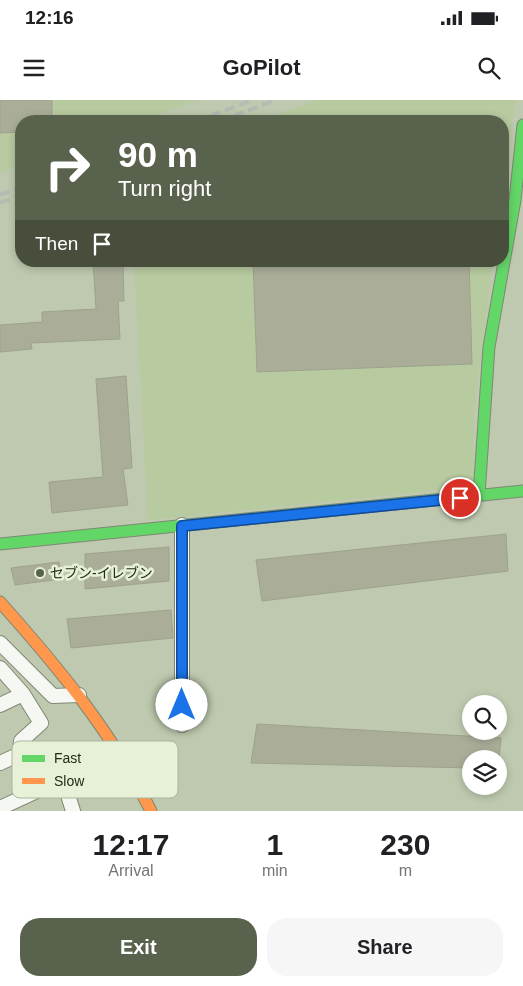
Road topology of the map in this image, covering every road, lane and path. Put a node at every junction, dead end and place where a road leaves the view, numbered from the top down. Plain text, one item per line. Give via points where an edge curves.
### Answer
1 (523, 125) edge
2 (509, 234) edge
3 (503, 267) edge
4 (523, 491) edge
5 (479, 496) junction
6 (182, 526) junction
7 (0, 544) edge
8 (0, 602) edge
9 (0, 643) edge
10 (0, 668) edge
11 (23, 694) junction
12 (79, 695) junction
13 (0, 705) edge
14 (182, 725) dead end
15 (21, 741) edge
16 (114, 741) edge
17 (12, 758) edge
18 (0, 763) edge
19 (22, 798) edge
20 (69, 798) edge
21 (145, 798) edge
22 (0, 808) edge
23 (73, 811) edge
24 (151, 811) edge

1 - 2 street
3 - 5 street via 489,347
4 - 5 street
5 - 6 street
6 - 7 street
6 - 14 street
8 - 12 street
9 - 12 street via 53,696
10 - 11 street
11 - 13 street
11 - 15 street via 41,723
12 - 16 street
17 - 18 street
19 - 22 street
20 - 23 street
21 - 24 street

